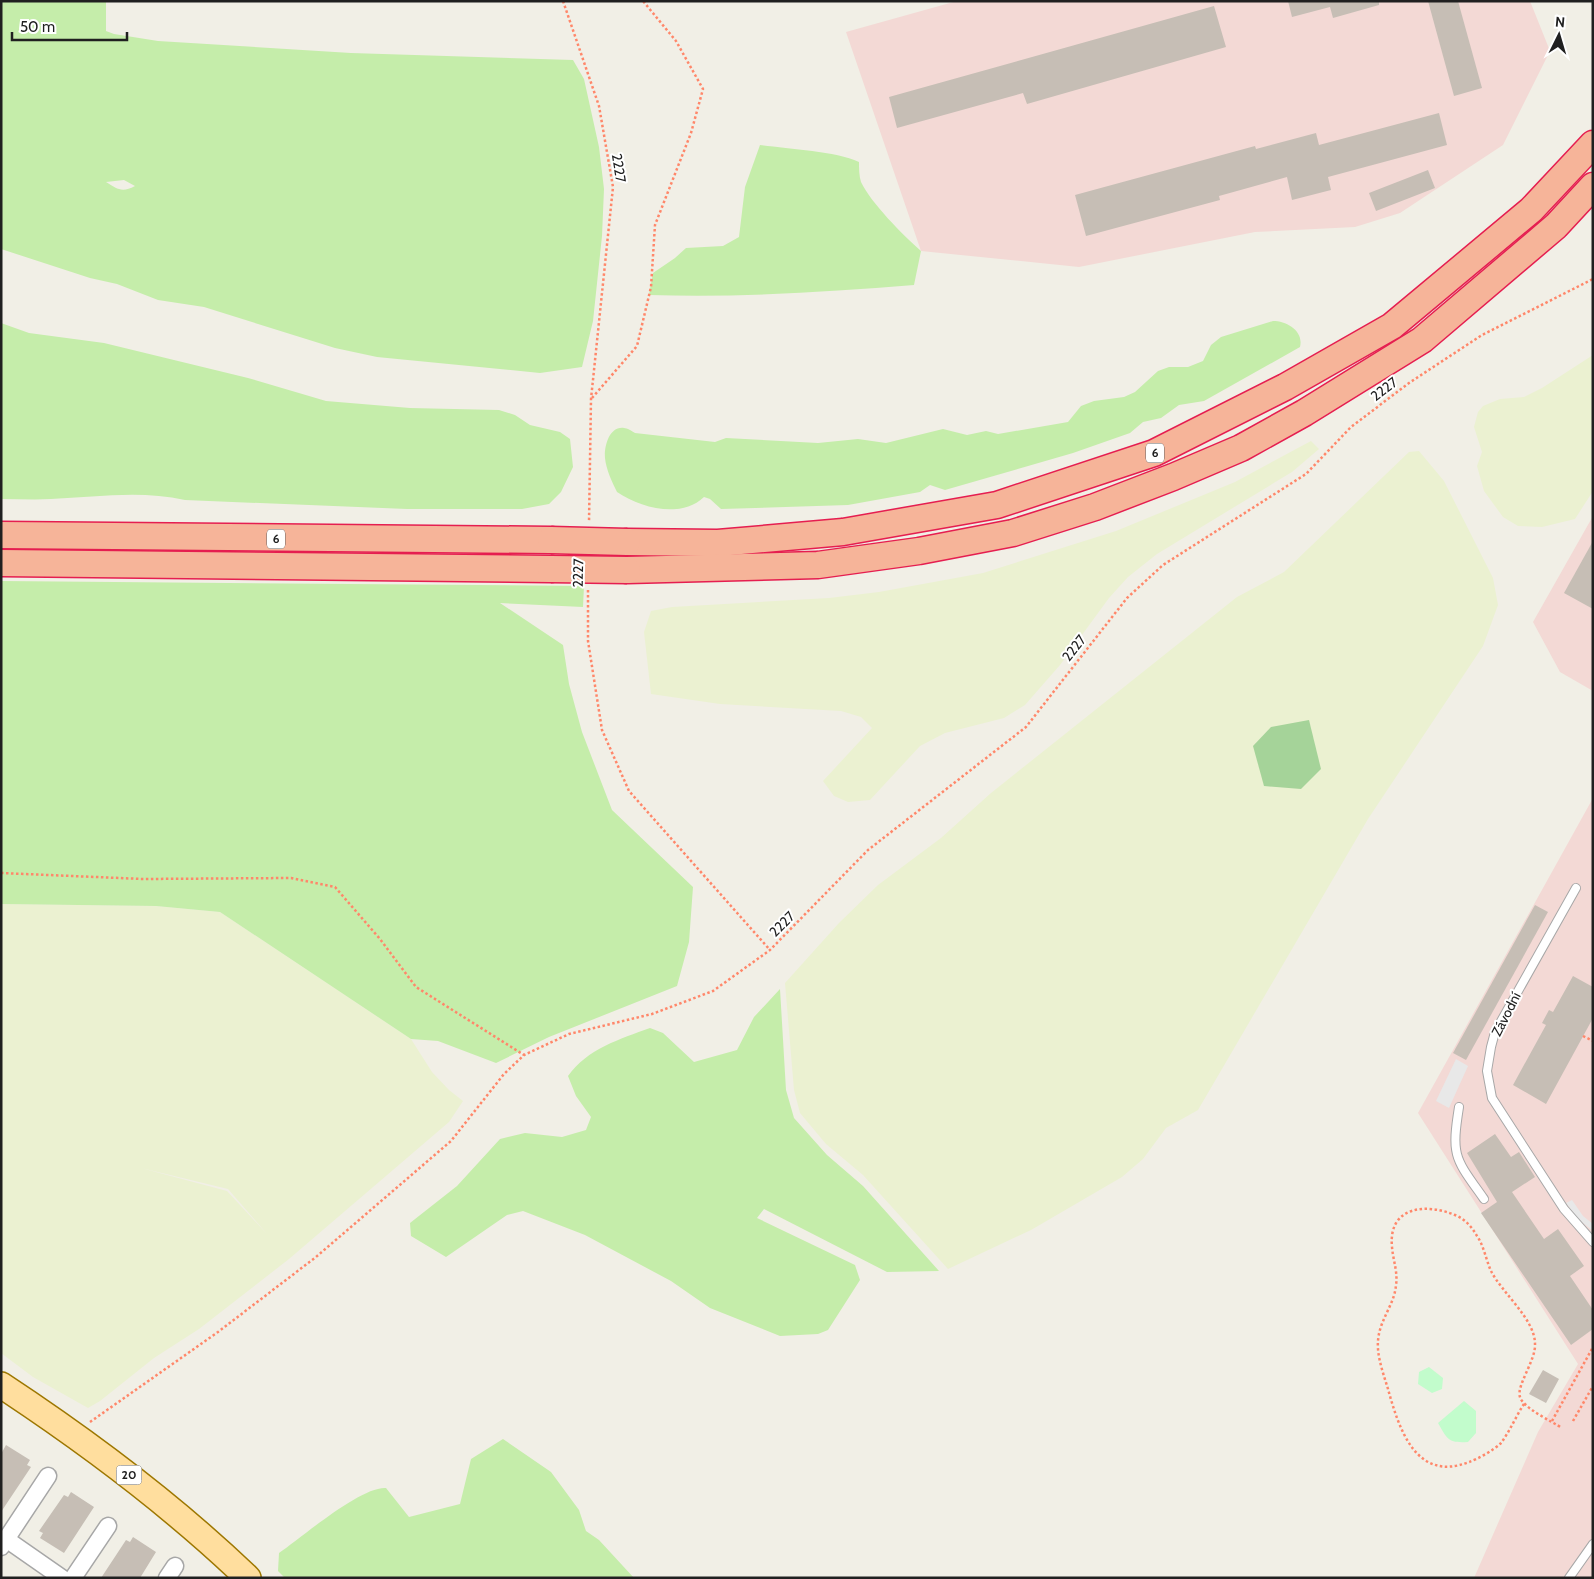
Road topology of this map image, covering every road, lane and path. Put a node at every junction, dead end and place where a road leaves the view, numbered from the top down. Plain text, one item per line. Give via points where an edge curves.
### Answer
1 (563, 1) edge
2 (643, 1) edge
3 (1593, 144) edge
4 (1593, 186) edge
5 (1593, 279) edge
6 (591, 399) junction
7 (589, 530) dead end
8 (1, 535) edge
9 (1, 562) edge
10 (588, 590) dead end
11 (1, 873) edge
12 (1576, 888) dead end
13 (770, 950) junction
14 (1583, 1036) dead end
15 (1593, 1041) edge
16 (524, 1055) junction
17 (1459, 1107) dead end
18 (1484, 1199) dead end
19 (1593, 1242) edge
20 (1593, 1347) edge
21 (1, 1385) edge
22 (1593, 1386) edge
23 (1524, 1404) junction
24 (1552, 1421) junction
25 (1574, 1421) dead end
26 (1562, 1428) dead end
27 (76, 1435) junction
28 (48, 1476) dead end
29 (108, 1526) dead end
30 (4, 1543) edge
31 (1593, 1544) edge
32 (62, 1578) edge
33 (73, 1578) edge
34 (248, 1578) edge
35 (1569, 1578) edge

1 - 6 path, 2227 via 599,106 613,187
2 - 6 path via 676,41 703,89 691,132 655,225 651,287 637,346
3 - 8 highway, 6, bridge via 1531,210 1392,326 1285,387 1154,453 997,505 843,532 718,543
4 - 9 highway, 6, bridge via 1556,226 1422,340 1304,413 1241,448 1173,477 1013,533 818,565 627,570
5 - 13 path, 2227 via 1482,336 1409,384 1351,427 1306,474 1163,565 1127,598 1026,727 868,850
6 - 7 path, 2227
10 - 13 path, 2227 via 588,641 602,730 628,791
11 - 16 path via 143,879 291,878 335,887 416,987
12 - 19 lane, Závodní via 1496,1032 1490,1047 1488,1071 1492,1098 1564,1209
13 - 16 path via 713,991 652,1014 569,1034
14 - 15 path
16 - 27 path via 504,1074 452,1141 316,1258 218,1332 94,1418
17 - 18 lane via 1454,1138 1456,1156
20 - 24 path
21 - 27 main road, 20
22 - 25 path
23 - 23 path via 1520,1389 1535,1357 1536,1342 1531,1328 1491,1272 1479,1238 1470,1226 1456,1216 1422,1208 1412,1210 1400,1218 1393,1231 1391,1246 1396,1286 1378,1332 1378,1350 1394,1412 1410,1447 1435,1466 1457,1467 1500,1444
23 - 24 path
24 - 26 path
27 - 34 main road, 20 via 168,1505
28 - 30 street
29 - 33 street
30 - 32 street
31 - 35 lane

